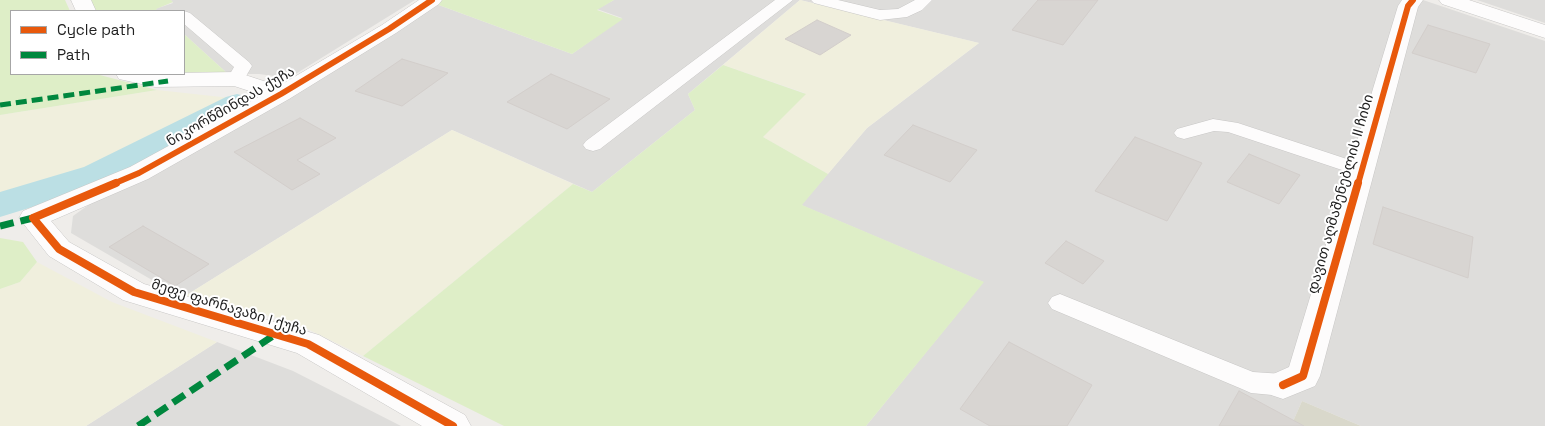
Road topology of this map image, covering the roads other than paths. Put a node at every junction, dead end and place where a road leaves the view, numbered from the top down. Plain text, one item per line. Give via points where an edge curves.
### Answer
1 (432, 0) edge
2 (785, 0) edge
3 (819, 0) edge
4 (924, 0) edge
5 (1413, 0) edge
6 (1449, 0) edge
7 (185, 17) edge
8 (1545, 32) edge
9 (132, 75) edge
10 (236, 79) junction
11 (281, 94) junction
12 (1184, 133) dead end
13 (593, 145) dead end
14 (1361, 170) junction
15 (33, 218) joint
16 (1060, 303) dead end
17 (1284, 385) joint
18 (453, 426) edge

1 - 11 street, ნიკორწმინდას ქუჩა
2 - 13 lane
3 - 4 lane via 880,15 901,14
5 - 14 street, დავით აღმაშენებლის II ჩიხი via 1408,6
6 - 8 street
7 - 10 lane via 243,66
9 - 10 street via 155,80
10 - 11 street
11 - 15 street, ნიკორწმინდას ქუჩა via 139,173
12 - 14 lane via 1213,125 1231,127
14 - 17 street, დავით აღმაშენებლის II ჩიხი via 1302,376
15 - 18 street, მეფე ფარნავაზი I ქუჩა via 60,250 134,292 308,344
16 - 17 lane via 1251,382

